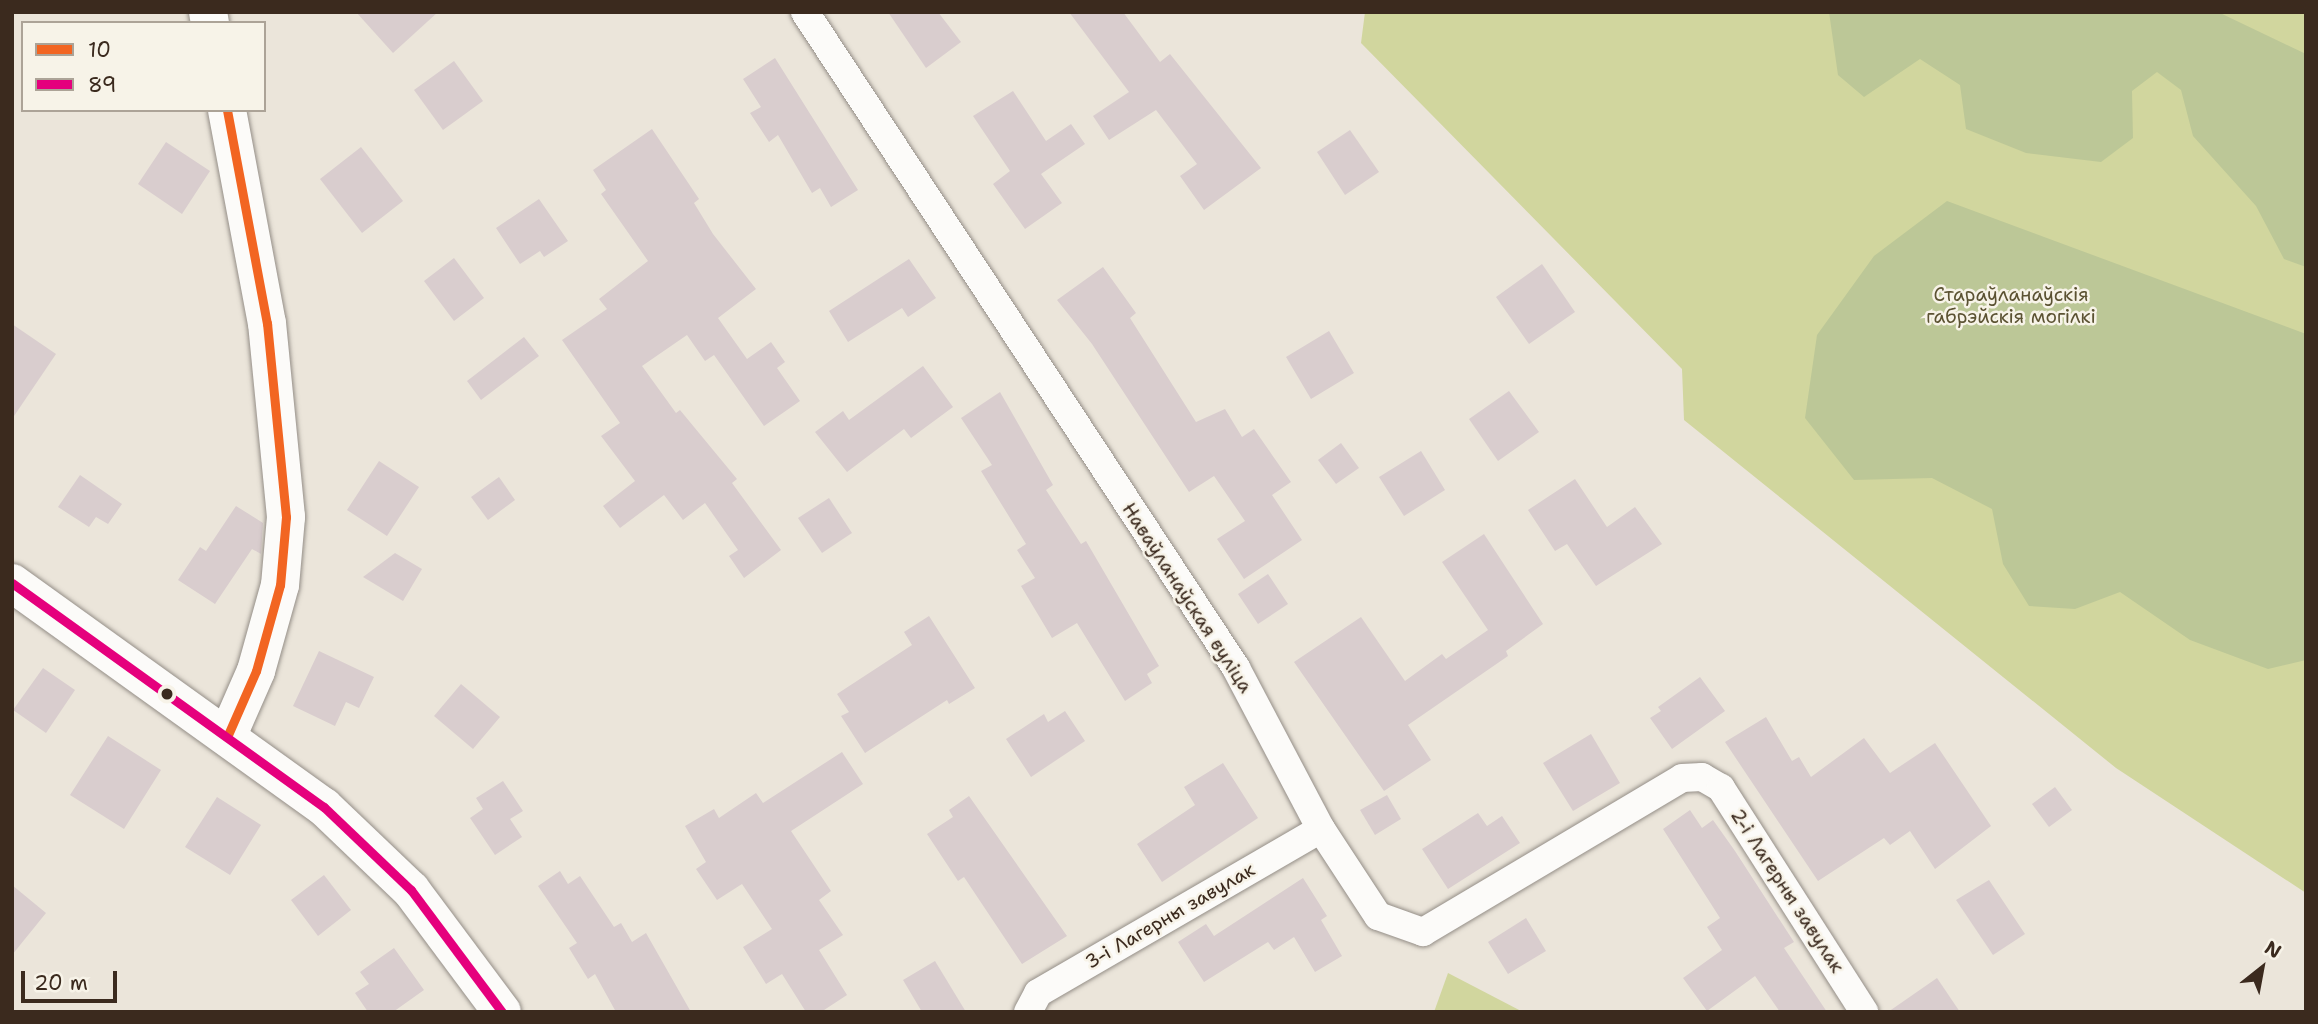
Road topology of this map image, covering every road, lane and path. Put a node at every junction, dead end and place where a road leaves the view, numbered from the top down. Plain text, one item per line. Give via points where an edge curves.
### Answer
1 (805, 12) edge
2 (227, 112) edge
3 (12, 583) edge
4 (227, 737) junction
5 (1702, 777) joint
6 (1321, 829) junction
7 (502, 1012) edge
8 (1028, 1012) edge
9 (1864, 1012) edge

1 - 6 street, Наваўланаўская вуліца via 1236,668
2 - 4 street via 267,323 285,517 279,585 256,671
3 - 4 street
4 - 7 street via 324,807 411,890
5 - 6 street, Наваўланаўская вуліца via 1682,778 1423,932 1378,916
5 - 9 street, 2-і Лагерны завулак via 1721,788
6 - 8 street, 3-і Лагерны завулак via 1038,993

